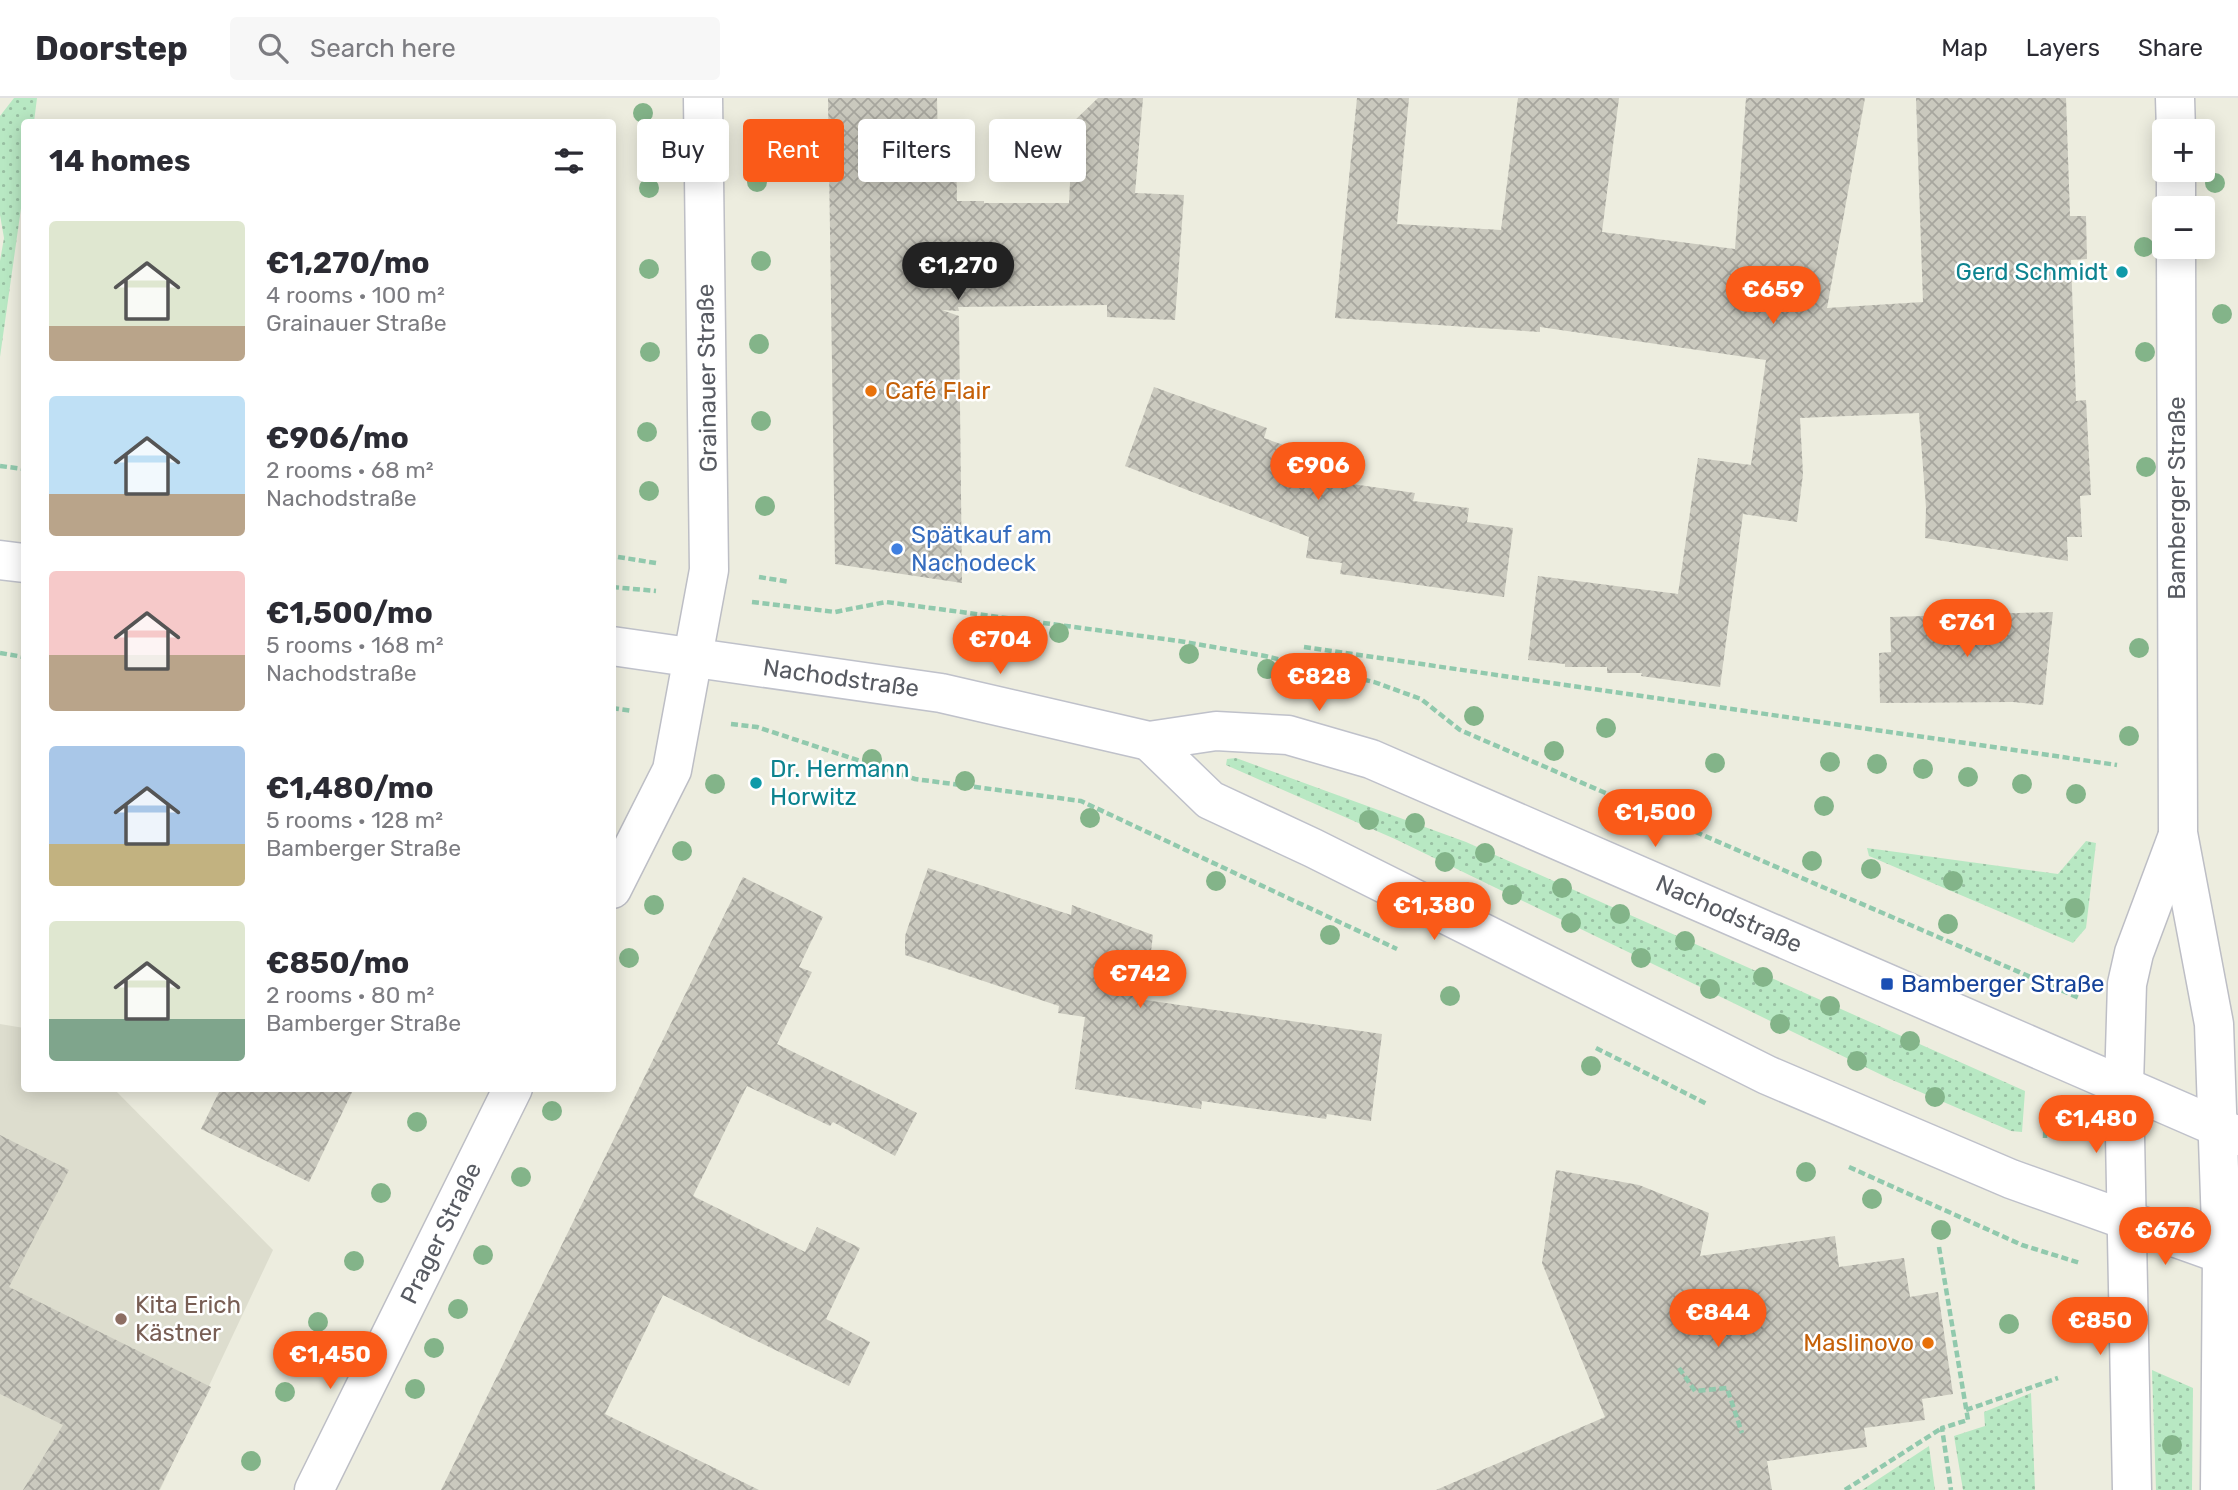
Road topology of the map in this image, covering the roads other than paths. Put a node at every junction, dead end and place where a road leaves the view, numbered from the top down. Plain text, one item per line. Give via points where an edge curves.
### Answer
1 (704, 98) edge
2 (2175, 98) edge
3 (2176, 119) edge
4 (2176, 259) edge
5 (0, 560) edge
6 (21, 563) edge
7 (616, 647) edge
8 (693, 657) junction
9 (1149, 741) junction
10 (2178, 833) junction
11 (616, 881) edge
12 (2124, 1085) junction
13 (511, 1092) edge
14 (2227, 1132) edge
15 (2128, 1223) junction
16 (2230, 1258) edge
17 (314, 1490) edge
18 (2132, 1490) edge
19 (2220, 1490) edge

1 - 8 street, Grainauer Straße via 709,570
2 - 3 street
4 - 10 street, Bamberger Straße
5 - 6 street
7 - 8 street, Nachodstraße
8 - 9 street, Nachodstraße via 941,693
8 - 11 street via 672,770
9 - 12 street, Nachodstraße via 1216,730 1288,735 1371,760
9 - 15 street via 1210,800 1767,1075 2011,1179
10 - 12 street, Bamberger Straße via 2127,984
10 - 14 street, Bamberger Straße via 2214,1024
12 - 14 street, Nachodstraße
12 - 15 street, Bamberger Straße
13 - 17 street, Prager Straße
14 - 16 street, Bamberger Straße
15 - 16 street
15 - 18 street, Bamberger Straße
16 - 19 street, Bamberger Straße

